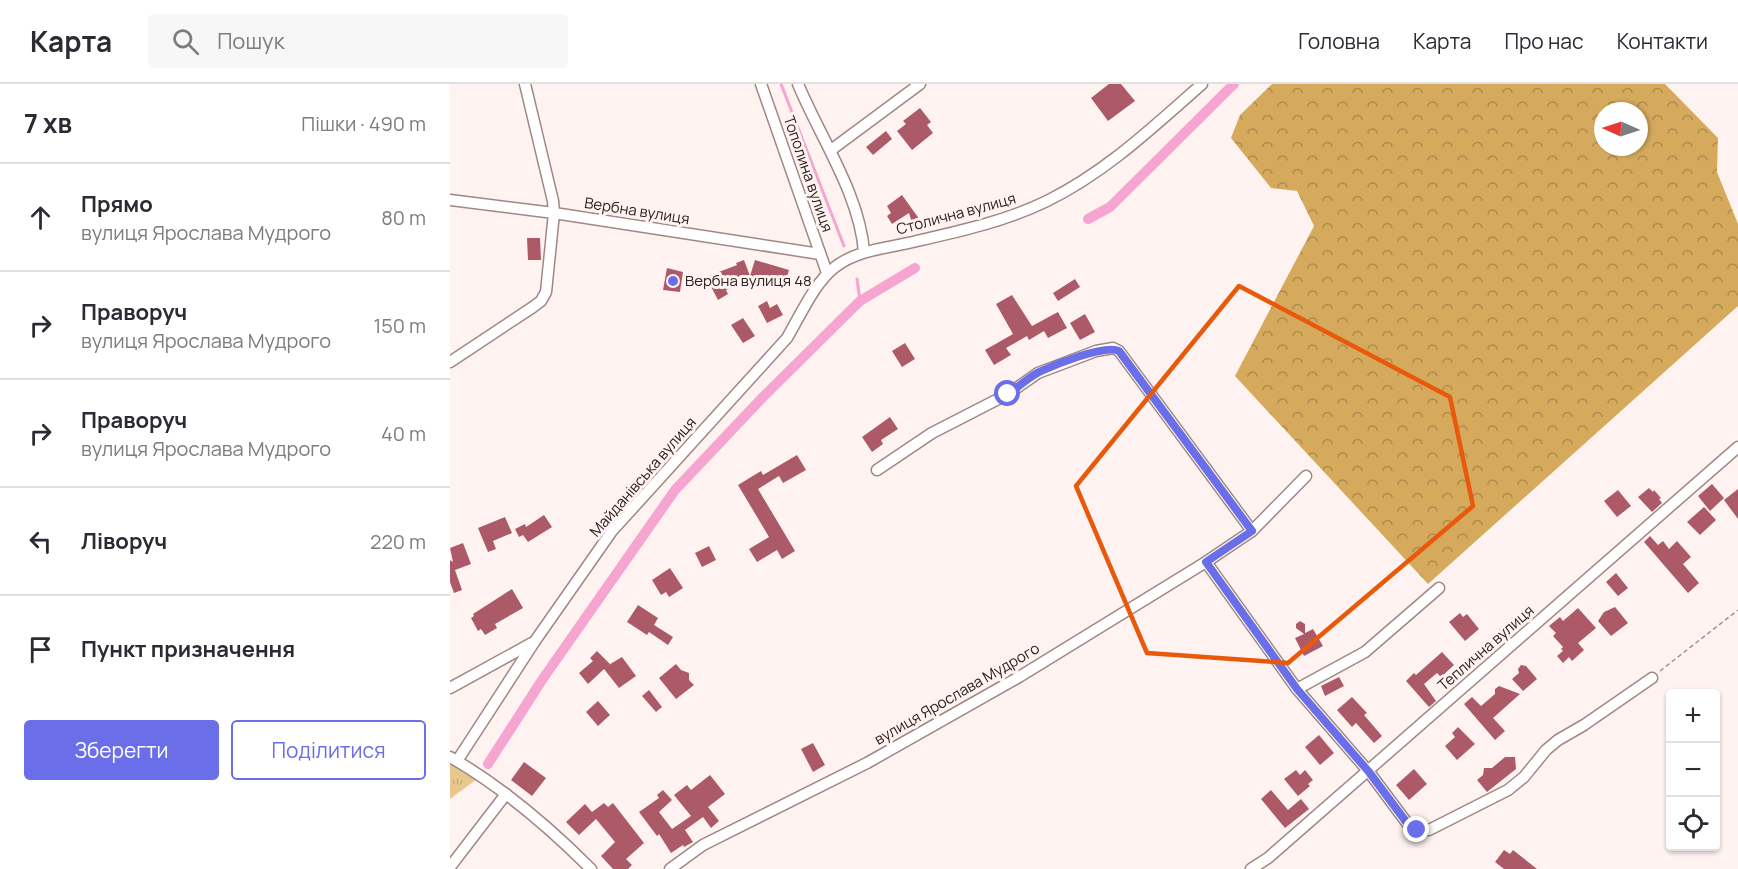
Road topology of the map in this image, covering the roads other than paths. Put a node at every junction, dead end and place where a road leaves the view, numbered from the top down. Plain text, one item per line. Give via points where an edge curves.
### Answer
1 (525, 84) edge
2 (761, 84) edge
3 (798, 84) edge
4 (920, 84) edge
5 (1202, 84) edge
6 (831, 150) junction
7 (450, 200) edge
8 (554, 213) junction
9 (864, 252) junction
10 (820, 254) junction
11 (827, 273) junction
12 (450, 362) edge
13 (1738, 447) edge
14 (877, 470) dead end
15 (1306, 476) dead end
16 (1252, 531) junction
17 (1206, 562) junction
18 (1439, 588) dead end
19 (535, 641) junction
20 (1652, 678) road end
21 (450, 688) edge
22 (1297, 689) junction
23 (454, 759) edge
24 (1369, 772) junction
25 (506, 794) junction
26 (450, 867) edge
27 (591, 869) edge
28 (670, 869) edge
29 (1251, 869) edge

1 - 8 street
2 - 10 street, Тополина вулиця
3 - 6 street, Тополина вулиця
4 - 6 street
5 - 9 street, Столична вулиця via 1133,145 1083,182 1046,201 1014,216
6 - 9 street, Тополина вулиця via 862,231
7 - 8 street, Вербна вулиця
8 - 10 street, Вербна вулиця
8 - 12 street via 548,280 541,301
9 - 11 street, Столична вулиця
10 - 11 street, Тополина вулиця
11 - 19 street, Майданівська вулиця via 787,338 612,531
13 - 24 street, Теплична вулиця
14 - 16 street via 932,433 1008,394 1038,373 1113,348
15 - 16 street, вулиця Ярослава Мудрого
16 - 17 street, вулиця Ярослава Мудрого
17 - 22 street
17 - 28 street, вулиця Ярослава Мудрого via 1019,677 867,763 703,845
18 - 22 street via 1365,652
19 - 21 street
19 - 23 street, Майданівська вулиця
20 - 24 street via 1558,740 1508,790 1429,830 1417,830 1407,823
22 - 24 street
23 - 25 street
24 - 29 street, Теплична вулиця
25 - 26 street
25 - 27 street via 554,832

